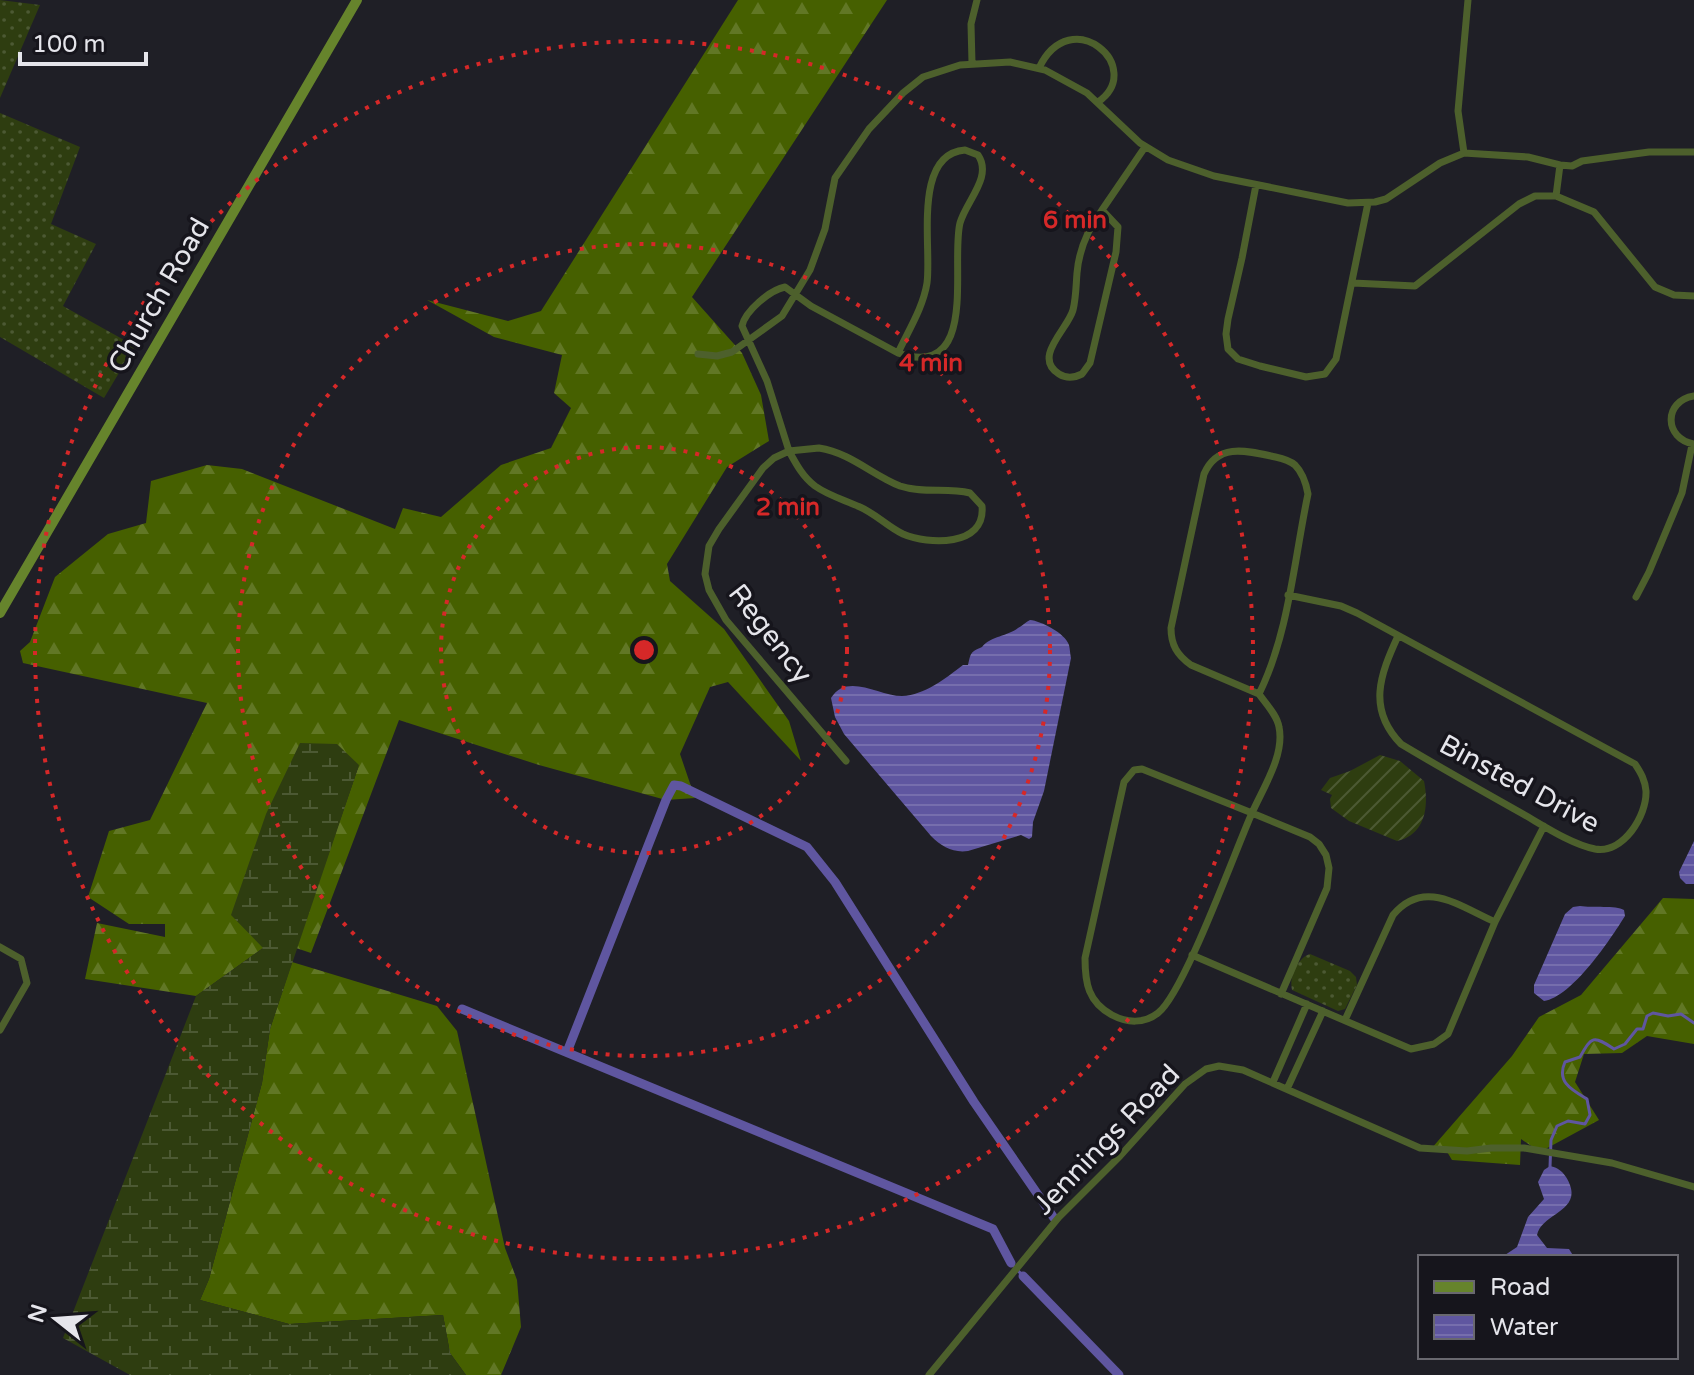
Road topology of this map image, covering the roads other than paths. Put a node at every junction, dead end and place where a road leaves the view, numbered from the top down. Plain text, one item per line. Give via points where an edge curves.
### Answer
1 (357, 0) edge
2 (977, 0) edge
3 (1468, 0) edge
4 (972, 63) junction
5 (1039, 68) junction
6 (1098, 102) junction
7 (1145, 147) junction
8 (1694, 152) edge
9 (1464, 153) junction
10 (1560, 165) junction
11 (1256, 185) junction
12 (1556, 196) junction
13 (1368, 203) junction
14 (1102, 210) junction
15 (1353, 283) junction
16 (797, 294) junction
17 (1694, 296) edge
18 (748, 342) junction
19 (898, 353) junction
20 (698, 354) dead end
21 (1694, 396) edge
22 (1693, 444) edge
23 (789, 451) junction
24 (1288, 595) junction
25 (1636, 597) dead end
26 (0, 613) edge
27 (1398, 636) junction
28 (1259, 694) junction
29 (846, 761) dead end
30 (1252, 813) junction
31 (1544, 826) junction
32 (1495, 922) junction
33 (0, 947) edge
34 (1192, 955) junction
35 (1281, 994) junction
36 (1307, 1004) junction
37 (1323, 1011) junction
38 (1345, 1020) junction
39 (0, 1030) edge
40 (1273, 1082) junction
41 (1287, 1089) junction
42 (1694, 1187) edge
43 (929, 1375) edge

1 - 26 main road, Church Road
2 - 4 street via 971,24
3 - 9 street via 1458,111
4 - 5 street
4 - 16 street via 923,77 869,129 835,178 821,241
5 - 6 street
5 - 6 street via 1047,53 1064,40 1097,45 1115,73 1111,90
6 - 7 street
7 - 11 street via 1190,169
7 - 14 street
8 - 10 street via 1649,152
9 - 10 street
9 - 13 street via 1397,193
10 - 12 street
11 - 13 street via 1336,202
11 - 15 street via 1228,319 1227,342 1233,355 1306,377 1325,374 1336,359
12 - 15 street via 1535,196 1519,204 1415,286
12 - 17 street via 1594,212 1655,287
13 - 15 street
14 - 14 street via 1080,256 1070,319 1049,354 1052,368 1062,377 1087,370 1107,292 1118,227
16 - 18 street via 782,316
16 - 18 street via 780,287 752,311 743,321
16 - 19 street
18 - 20 street via 724,354
18 - 23 street via 770,389
19 - 19 street via 930,355 955,330 958,236 984,168 972,151 951,153 933,177 926,285
21 - 22 street via 1680,400 1670,418 1676,436
22 - 25 street via 1682,493
23 - 23 street via 827,449 911,489 970,493 980,500 983,513 977,528 962,537 933,541 904,534 815,486
23 - 29 street, Regency via 763,468 719,529 709,546 705,574 726,620
24 - 27 street, Binsted Drive via 1341,606
24 - 28 street via 1272,668
24 - 28 street via 1306,483 1288,460 1248,451 1222,453 1204,474 1171,639 1191,665
27 - 31 street, Binsted Drive via 1383,670 1379,702 1390,733
27 - 31 street, Binsted Drive via 1626,758 1644,776 1645,803 1616,846 1587,847
28 - 30 street via 1276,718 1280,742
30 - 34 street
30 - 34 street via 1150,770 1134,770 1124,782 1085,958 1088,991 1106,1012 1142,1021 1167,1006
30 - 35 street via 1310,837 1326,855 1329,868 1327,888
31 - 32 street
32 - 38 street via 1439,897 1425,895 1400,905
32 - 38 street via 1448,1034 1434,1044 1411,1049
33 - 39 street via 21,959 27,983
34 - 35 street
35 - 36 street
36 - 37 street
36 - 40 street
37 - 38 street
37 - 41 street
40 - 41 street, Jennings Road
40 - 43 street, Jennings Road via 1232,1067 1195,1075 1059,1217
41 - 42 street, Jennings Road via 1420,1148 1524,1148 1612,1163

